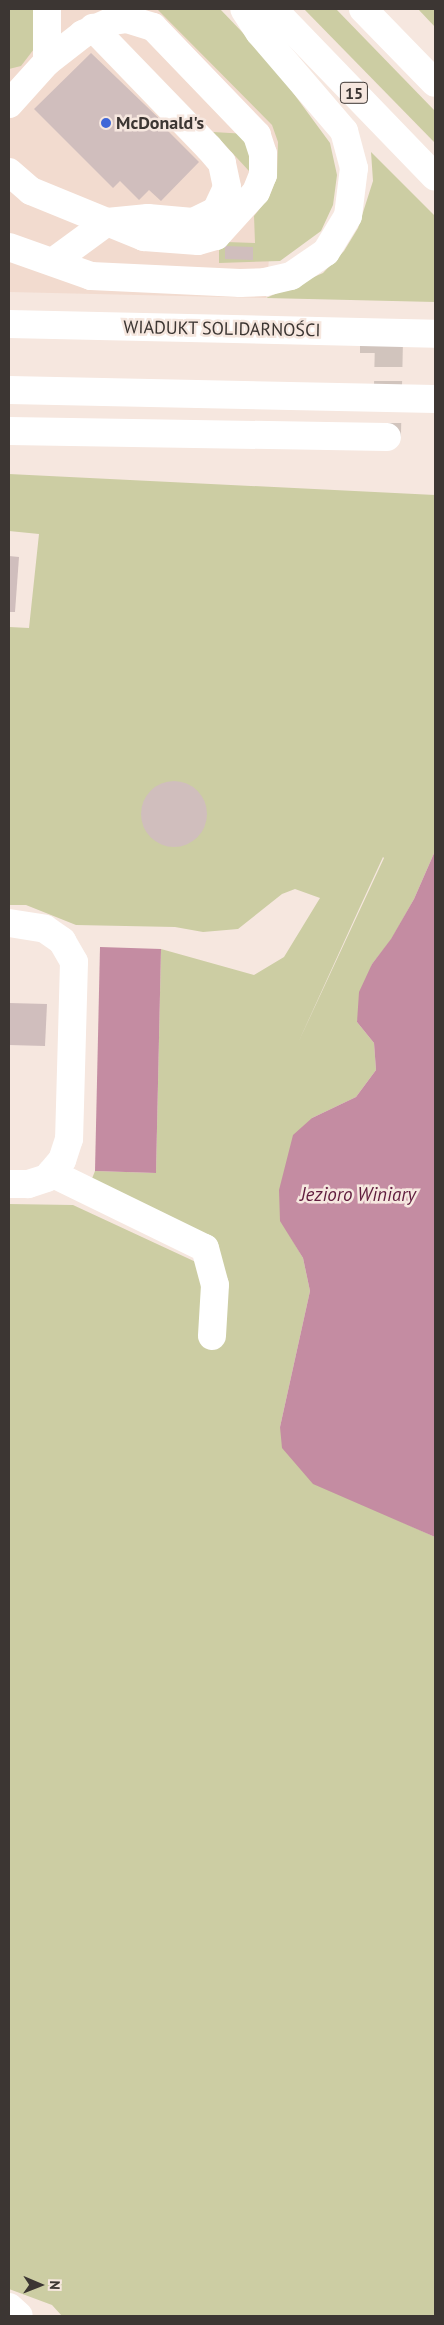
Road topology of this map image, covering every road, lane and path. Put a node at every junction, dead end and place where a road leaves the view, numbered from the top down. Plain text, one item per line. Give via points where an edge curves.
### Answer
1 (47, 9) edge
2 (244, 9) edge
3 (273, 9) edge
4 (363, 9) edge
5 (92, 28) junction
6 (47, 62) junction
7 (435, 83) edge
8 (9, 104) edge
9 (9, 172) edge
10 (435, 177) edge
11 (20, 186) edge
12 (107, 222) junction
13 (9, 247) edge
14 (54, 261) junction
15 (9, 324) edge
16 (435, 334) edge
17 (9, 390) edge
18 (435, 399) edge
19 (9, 431) edge
20 (388, 437) dead end
21 (9, 923) edge
22 (51, 1173) junction
23 (9, 1184) edge
24 (212, 1336) dead end
25 (9, 2307) edge
26 (19, 2316) edge

1 - 6 street
2 - 14 street via 259,32 344,131 354,168 348,216 326,252 291,276 265,282 91,276
3 - 10 street, 15
4 - 7 street
5 - 6 street
5 - 12 street via 222,163 228,187 216,211 193,222 148,218
5 - 12 street via 127,19 153,27 257,135 263,154 264,175 256,192 216,236 198,241 144,237
6 - 8 street
9 - 11 street
11 - 12 street
12 - 14 street
13 - 14 street
15 - 16 street, WIADUKT SOLIDARNOŚCI
17 - 18 street
19 - 20 street
21 - 22 street via 45,929 62,941 74,962 69,1139 62,1160
22 - 23 street via 47,1178 28,1184
22 - 24 street via 205,1248 215,1285
25 - 26 street

